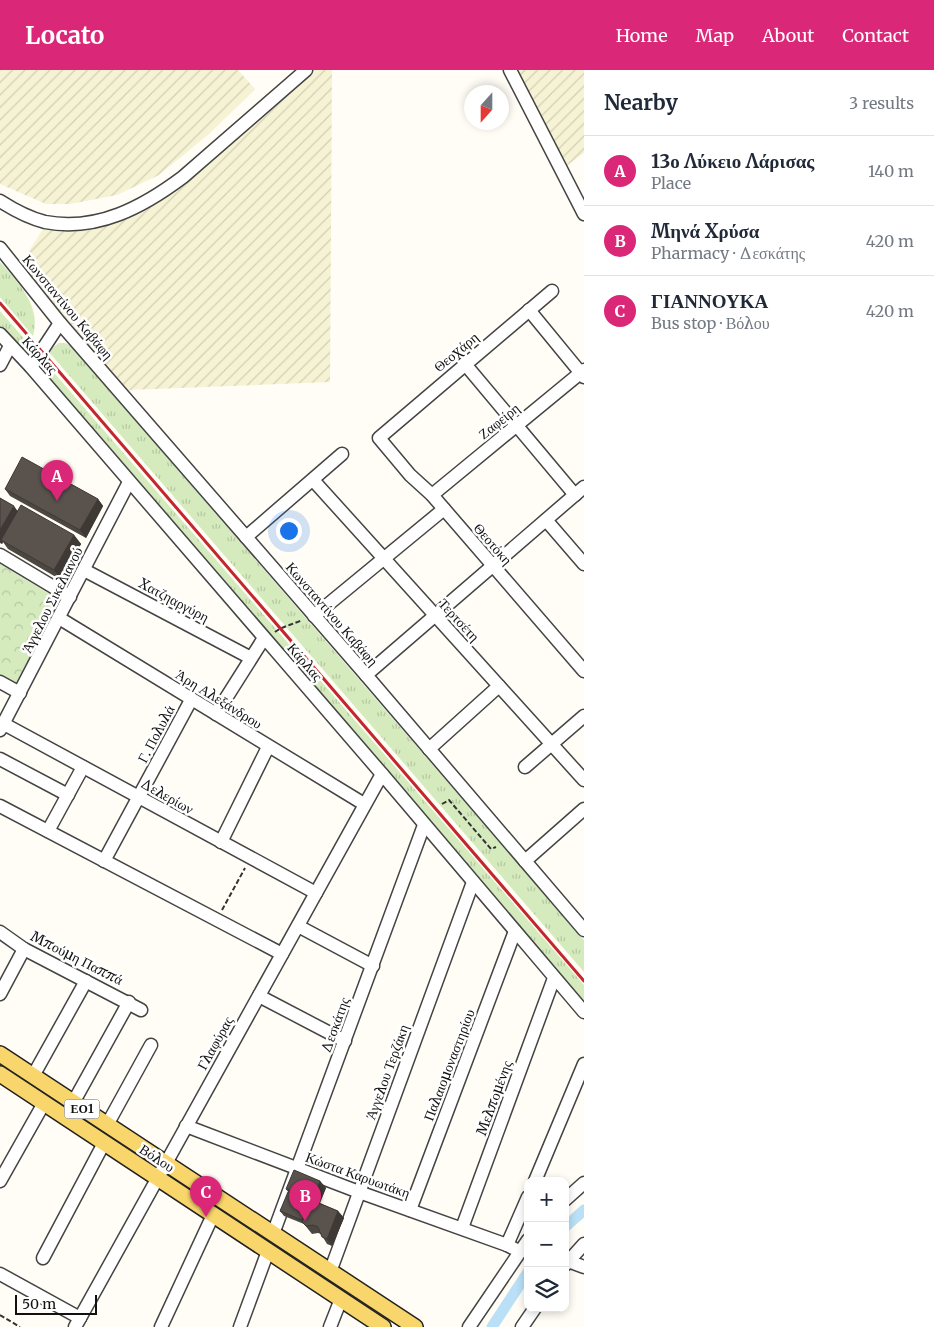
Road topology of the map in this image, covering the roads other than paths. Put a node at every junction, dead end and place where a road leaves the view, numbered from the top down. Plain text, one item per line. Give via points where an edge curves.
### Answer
1 (306, 70) edge
2 (510, 70) edge
3 (0, 202) edge
4 (584, 214) edge
5 (0, 248) edge
6 (552, 290) dead end
7 (529, 310) junction
8 (60, 322) junction
9 (0, 334) edge
10 (10, 346) junction
11 (465, 364) junction
12 (0, 365) edge
13 (31, 367) junction
14 (583, 374) edge
15 (517, 426) junction
16 (379, 438) joint
17 (342, 454) dead end
18 (313, 480) junction
19 (129, 482) junction
20 (579, 491) edge
21 (432, 495) junction
22 (444, 509) junction
23 (546, 520) junction
24 (246, 537) junction
25 (0, 555) edge
26 (382, 558) junction
27 (584, 564) edge
28 (492, 566) junction
29 (84, 570) junction
30 (70, 596) junction
31 (314, 616) junction
32 (434, 616) junction
33 (59, 618) junction
34 (264, 638) junction
35 (250, 658) junction
36 (584, 671) edge
37 (366, 675) junction
38 (0, 682) edge
39 (499, 686) junction
40 (20, 693) junction
41 (191, 700) junction
42 (216, 714) junction
43 (584, 716) edge
44 (2, 727) edge
45 (552, 744) junction
46 (268, 747) junction
47 (430, 749) junction
48 (0, 759) edge
49 (82, 767) junction
50 (525, 768) dead end
51 (382, 774) junction
52 (584, 780) edge
53 (68, 795) junction
54 (138, 797) junction
55 (364, 804) junction
56 (0, 806) edge
57 (584, 809) edge
58 (424, 825) junction
59 (48, 831) junction
60 (221, 842) junction
61 (104, 861) junction
62 (525, 862) junction
63 (473, 882) junction
64 (316, 893) junction
65 (298, 926) junction
66 (584, 930) edge
67 (515, 931) junction
68 (0, 932) edge
69 (24, 949) junction
70 (282, 954) junction
71 (373, 966) junction
72 (554, 978) junction
73 (86, 980) junction
74 (0, 994) edge
75 (259, 996) junction
76 (129, 1002) junction
77 (141, 1010) dead end
78 (584, 1012) edge
79 (345, 1041) junction
80 (151, 1045) dead end
81 (0, 1054) edge
82 (584, 1064) edge
83 (0, 1074) edge
84 (32, 1076) junction
85 (73, 1102) junction
86 (44, 1104) junction
87 (107, 1125) junction
88 (186, 1126) junction
89 (104, 1143) junction
90 (164, 1163) junction
91 (298, 1169) junction
92 (536, 1177) edge
93 (157, 1178) junction
94 (0, 1181) edge
95 (584, 1183) edge
96 (359, 1192) junction
97 (569, 1196) edge
98 (410, 1210) junction
99 (524, 1211) edge
100 (213, 1215) junction
101 (462, 1228) junction
102 (273, 1234) junction
103 (524, 1242) edge
104 (584, 1244) edge
105 (513, 1248) junction
106 (268, 1251) junction
107 (42, 1258) dead end
108 (569, 1261) edge
109 (569, 1263) edge
110 (584, 1267) edge
111 (330, 1272) junction
112 (0, 1274) edge
113 (341, 1299) junction
114 (531, 1312) edge
115 (77, 1323) edge
116 (161, 1327) edge
117 (240, 1327) edge
118 (330, 1327) edge
119 (384, 1327) edge
120 (415, 1327) edge
121 (469, 1327) edge
122 (522, 1327) edge

1 - 3 street via 183,177 162,193 123,214 91,222 60,224 30,217
2 - 4 street
5 - 8 street, Κωνσταντίνου Καβάφη
6 - 7 street, Θεοχάρη
7 - 11 street, Θεοχάρη
7 - 14 street
8 - 13 street
8 - 24 street, Κωνσταντίνου Καβάφη
9 - 10 street, Κάρλας
10 - 12 street
10 - 13 street, Κάρλας
11 - 15 street
11 - 16 street, Θεοχάρη
13 - 19 street, Κάρλας
14 - 15 street, Ζαφείρη
15 - 20 street
15 - 21 street, Ζαφείρη
16 - 21 street, Θεοτόκη
17 - 18 street
18 - 24 street
18 - 26 street, Τερτσέτη
19 - 29 street, Άγγελου Σικελιανού
19 - 34 street, Κάρλας
20 - 23 street
21 - 22 street, Θεοτόκη
22 - 26 street
22 - 28 street, Θεοτόκη
23 - 27 street
23 - 28 street
24 - 31 street, Κωνσταντίνου Καβάφη
25 - 30 street
26 - 31 street
26 - 32 street, Τερτσέτη
28 - 32 street
28 - 36 street, Θεοτόκη
29 - 30 street, Άγγελου Σικελιανού
29 - 35 street, Χατζηαργύρη
30 - 33 street, Άγγελου Σικελιανού
31 - 37 street, Κωνσταντίνου Καβάφη
32 - 37 street
32 - 39 street, Τερτσέτη
33 - 40 street, Άγγελου Σικελιανού
33 - 41 street, Άρη Αλεξάνδρου
34 - 35 street
34 - 51 street, Κάρλας
35 - 42 street
37 - 47 street, Κωνσταντίνου Καβάφη
38 - 40 street
39 - 45 street, Τερτσέτη
39 - 47 street
40 - 44 street, Άγγελου Σικελιανού
41 - 42 street, Άρη Αλεξάνδρου
41 - 54 street, Γ. Πολυλά
42 - 46 street, Άρη Αλεξάνδρου
43 - 45 street
44 - 49 street, Δελερίων
45 - 50 street
45 - 52 street, Τερτσέτη
46 - 55 street, Άρη Αλεξάνδρου
46 - 60 street
47 - 62 street, Κωνσταντίνου Καβάφη
48 - 53 street
49 - 53 street
49 - 54 street, Δελερίων
51 - 55 street, Γλαφύρας
51 - 58 street, Κάρλας
53 - 59 street
54 - 60 street, Δελερίων
54 - 61 street, Γ. Πολυλά
55 - 64 street, Γλαφύρας
56 - 59 street
57 - 62 street
58 - 63 street, Κάρλας
58 - 71 street, Δεσκάτης
59 - 61 street
60 - 64 street, Δελερίων
61 - 70 street
62 - 66 street, Κωνσταντίνου Καβάφη
63 - 67 street, Κάρλας
63 - 96 street, Άγγελου Τερζάκη
64 - 65 street, Γλαφύρας
65 - 70 street, Γλαφύρας
65 - 71 street
67 - 72 street, Κάρλας
67 - 98 street, Παλαιομοναστηρίου
68 - 69 street, Μπούμη Παππά
69 - 73 street, Μπούμη Παππά
69 - 74 street
70 - 75 street, Γλαφύρας
71 - 79 street, Δεσκάτης
72 - 78 street, Κάρλας
72 - 101 street, Μελπομένης
73 - 76 street, Μπούμη Παππά
73 - 84 street
75 - 79 street
75 - 88 street, Γλαφύρας
76 - 77 street, Μπούμη Παππά
76 - 85 street
79 - 91 street, Δεσκάτης
80 - 87 street
81 - 84 main road, Βόλου / ΕΟ1
82 - 92 street
83 - 86 main road, Βόλου / ΕΟ1
84 - 85 main road, Βόλου / ΕΟ1
85 - 87 main road, Βόλου / ΕΟ1
86 - 89 main road, Βόλου / ΕΟ1
86 - 94 street
87 - 90 main road, Βόλου / ΕΟ1
88 - 90 street, Γλαφύρας
88 - 91 street, Κώστα Καρυωτάκη
89 - 93 main road, Βόλου / ΕΟ1
89 - 107 street
90 - 93 street, Γλαφύρας
90 - 102 main road, Βόλου / ΕΟ1
91 - 96 street, Κώστα Καρυωτάκη
91 - 102 street, Δεσκάτης
93 - 100 main road, Βόλου / ΕΟ1
93 - 115 street, Γλαφύρας
95 - 97 street
96 - 98 street, Κώστα Καρυωτάκη
96 - 111 street, Άγγελου Τερζάκη
98 - 101 street, Κώστα Καρυωτάκη
99 - 105 street
100 - 106 main road, Βόλου / ΕΟ1
100 - 116 street
101 - 105 street, Κώστα Καρυωτάκη
102 - 111 main road, Βόλου / ΕΟ1
103 - 105 street
104 - 108 street
105 - 121 street
106 - 113 main road, Βόλου / ΕΟ1
106 - 117 street
109 - 110 street
111 - 120 main road, Βόλου / ΕΟ1
112 - 115 street
113 - 118 street
113 - 119 main road, Βόλου / ΕΟ1
114 - 122 street

